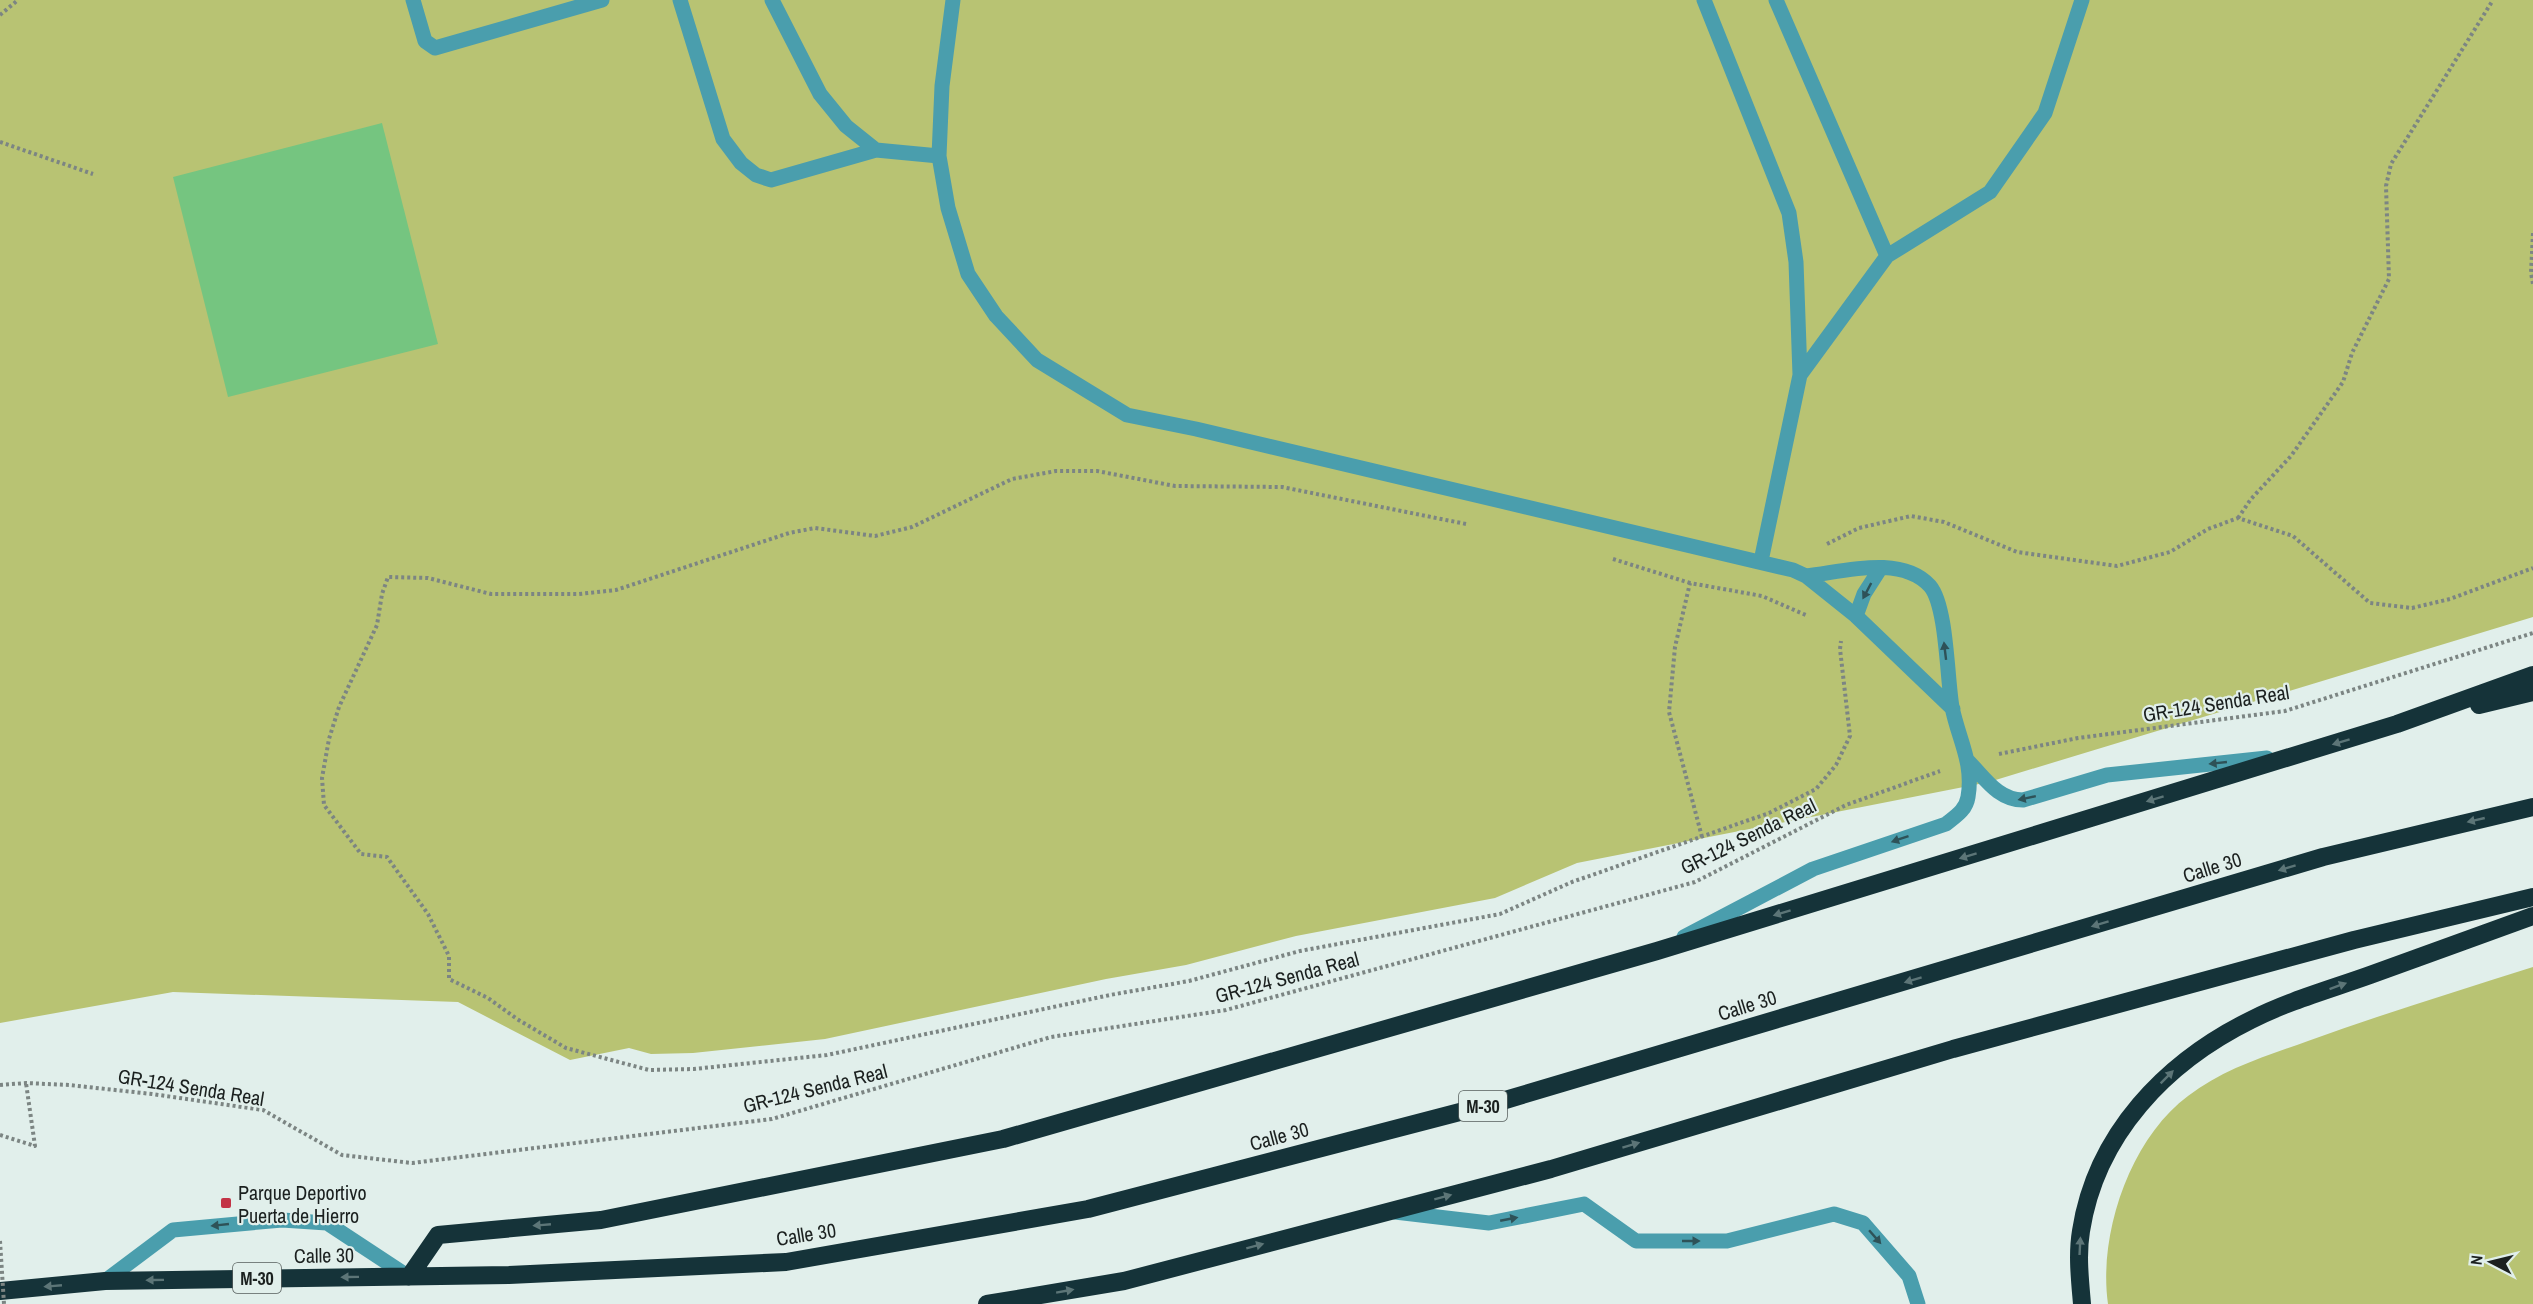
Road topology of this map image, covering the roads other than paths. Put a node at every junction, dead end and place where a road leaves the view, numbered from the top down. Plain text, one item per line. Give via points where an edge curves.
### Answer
1 (413, 0) edge
2 (602, 0) edge
3 (680, 0) edge
4 (772, 0) edge
5 (953, 0) edge
6 (1704, 0) edge
7 (1776, 0) edge
8 (2082, 0) edge
9 (876, 150) junction
10 (939, 156) junction
11 (1887, 256) junction
12 (1800, 375) junction
13 (1761, 561) junction
14 (1880, 569) junction
15 (1800, 573) junction
16 (1856, 616) junction
17 (2533, 675) edge
18 (2533, 692) edge
19 (1953, 709) junction
20 (2397, 724) junction
21 (2297, 755) junction
22 (1968, 761) junction
23 (2533, 807) edge
24 (2533, 897) edge
25 (2533, 916) edge
26 (1658, 951) junction
27 (1389, 1211) junction
28 (409, 1277) junction
29 (105, 1281) junction
30 (0, 1290) edge
31 (987, 1304) edge
32 (1918, 1304) edge
33 (2082, 1304) edge

1 - 2 lane via 425,41 435,48
3 - 9 lane via 723,139 756,175 771,180
4 - 9 lane via 820,94 846,126
5 - 10 lane via 942,86
6 - 12 lane via 1789,213 1796,262
7 - 11 lane
8 - 11 lane via 2045,113 1990,192
9 - 10 lane
10 - 13 lane via 948,208 968,274 996,316 1037,360 1127,415
11 - 12 lane
12 - 13 lane
13 - 15 lane
14 - 15 lane
14 -> 16 lane
19 -> 14 lane via 1940,607 1930,587 1908,572
15 - 16 lane
16 - 19 lane
17 - 20 highway
18 - 20 highway
19 - 22 lane
20 -> 21 highway
21 -> 22 lane via 2107,775 2023,800 1999,794
21 -> 26 highway
22 -> 26 lane via 1968,798 1961,813 1946,824 1813,869
23 -> 28 highway, Calle 30 / M-30 via 2323,857 1502,1101 1088,1209 786,1262
27 -> 24 highway via 1551,1169 1976,1042 2354,940
33 -> 25 highway via 2081,1231 2094,1182 2112,1139 2180,1064 2251,1020
26 -> 28 highway via 1003,1139 601,1220 438,1235
31 -> 27 highway via 1124,1281
27 -> 32 lane via 1490,1223 1584,1204 1636,1241 1727,1241 1834,1214 1863,1223 1909,1276
28 -> 29 highway, Calle 30 / M-30
28 -> 29 lane via 327,1223 282,1221 173,1230
29 -> 30 highway, Calle 30 / M-30

